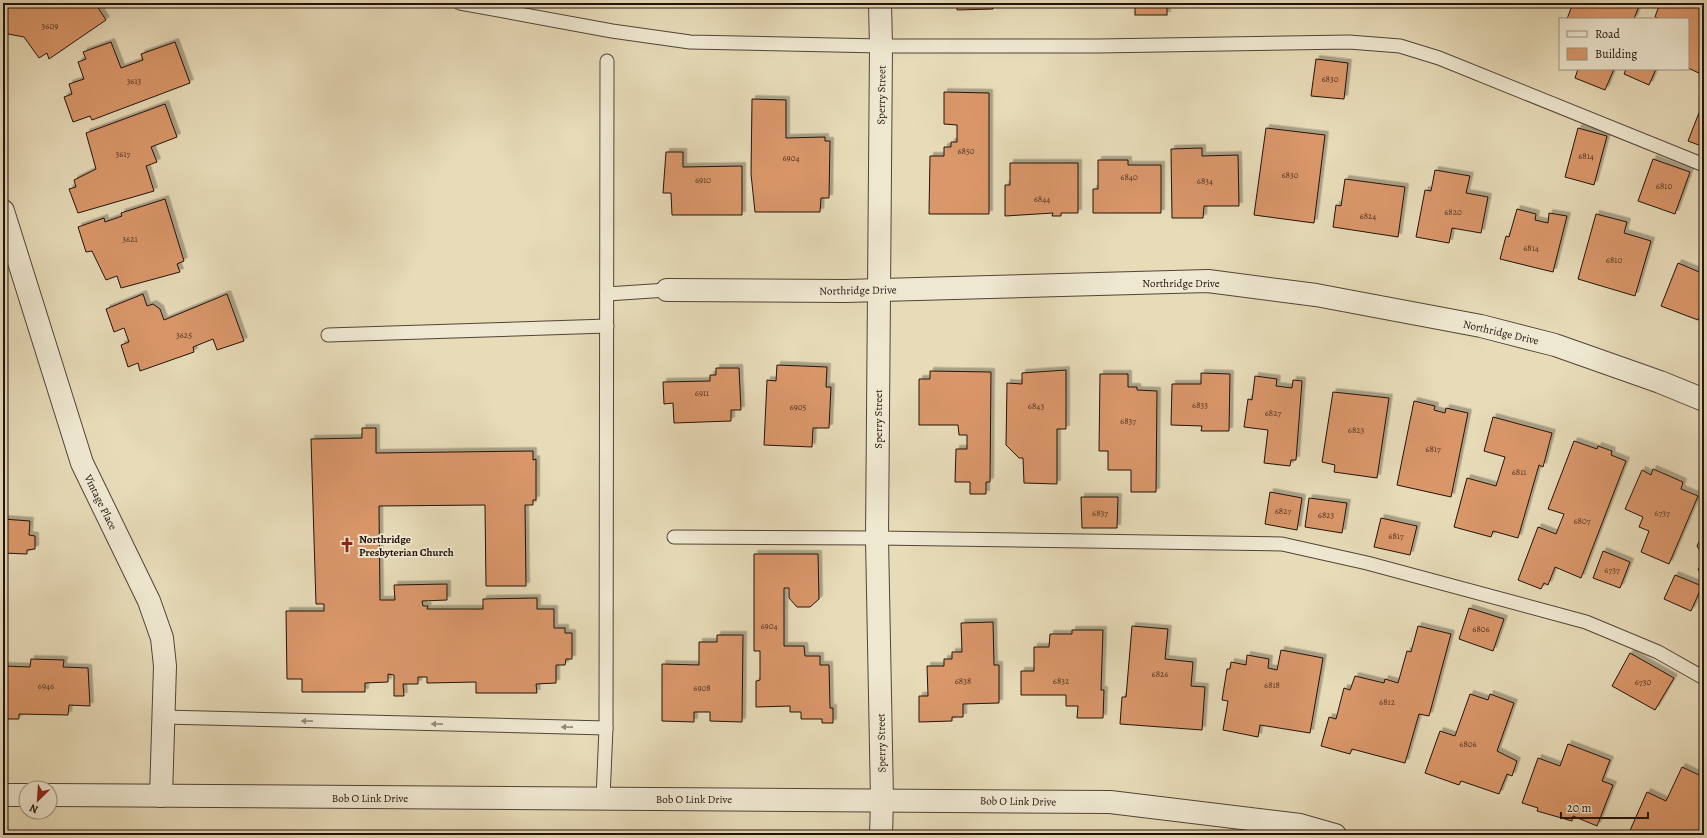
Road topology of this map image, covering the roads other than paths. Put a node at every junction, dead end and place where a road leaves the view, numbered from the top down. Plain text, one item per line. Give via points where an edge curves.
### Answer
1 (460, 3) edge
2 (880, 3) edge
3 (881, 46) junction
4 (607, 62) dead end
5 (1704, 165) edge
6 (3, 211) edge
7 (667, 290) joint
8 (878, 290) junction
9 (608, 294) junction
10 (607, 326) junction
11 (328, 336) dead end
12 (1704, 400) edge
13 (674, 537) dead end
14 (877, 538) junction
15 (1704, 678) edge
16 (164, 717) junction
17 (606, 728) junction
18 (3, 795) edge
19 (18, 795) edge
20 (58, 795) edge
21 (162, 796) junction
22 (604, 799) junction
23 (882, 800) junction
24 (881, 835) edge
25 (1335, 835) edge

1 - 3 lane via 612,31 690,42
2 - 3 street, Sperry Street
3 - 5 lane via 1349,42 1400,46 1439,58
3 - 8 street, Sperry Street
4 - 9 lane
6 - 16 street, Vintage Place via 82,463 149,601 162,638 165,666
7 - 8 street, Northridge Drive
7 - 9 lane
8 - 12 street, Northridge Drive via 1208,281 1316,294 1481,326 1555,345
8 - 14 street, Sperry Street
9 - 10 lane
10 - 11 lane
10 - 17 lane
13 - 14 lane
14 - 15 lane via 1282,544 1367,563 1586,622 1658,652
14 - 23 street, Sperry Street
17 -> 16 lane
16 - 21 street, Vintage Place
17 - 22 lane
18 - 19 street
20 - 21 street, Bob O Link Drive
21 - 22 street, Bob O Link Drive
22 - 23 street, Bob O Link Drive
23 - 24 street, Sperry Street
23 - 25 street, Bob O Link Drive via 1110,802 1300,825

